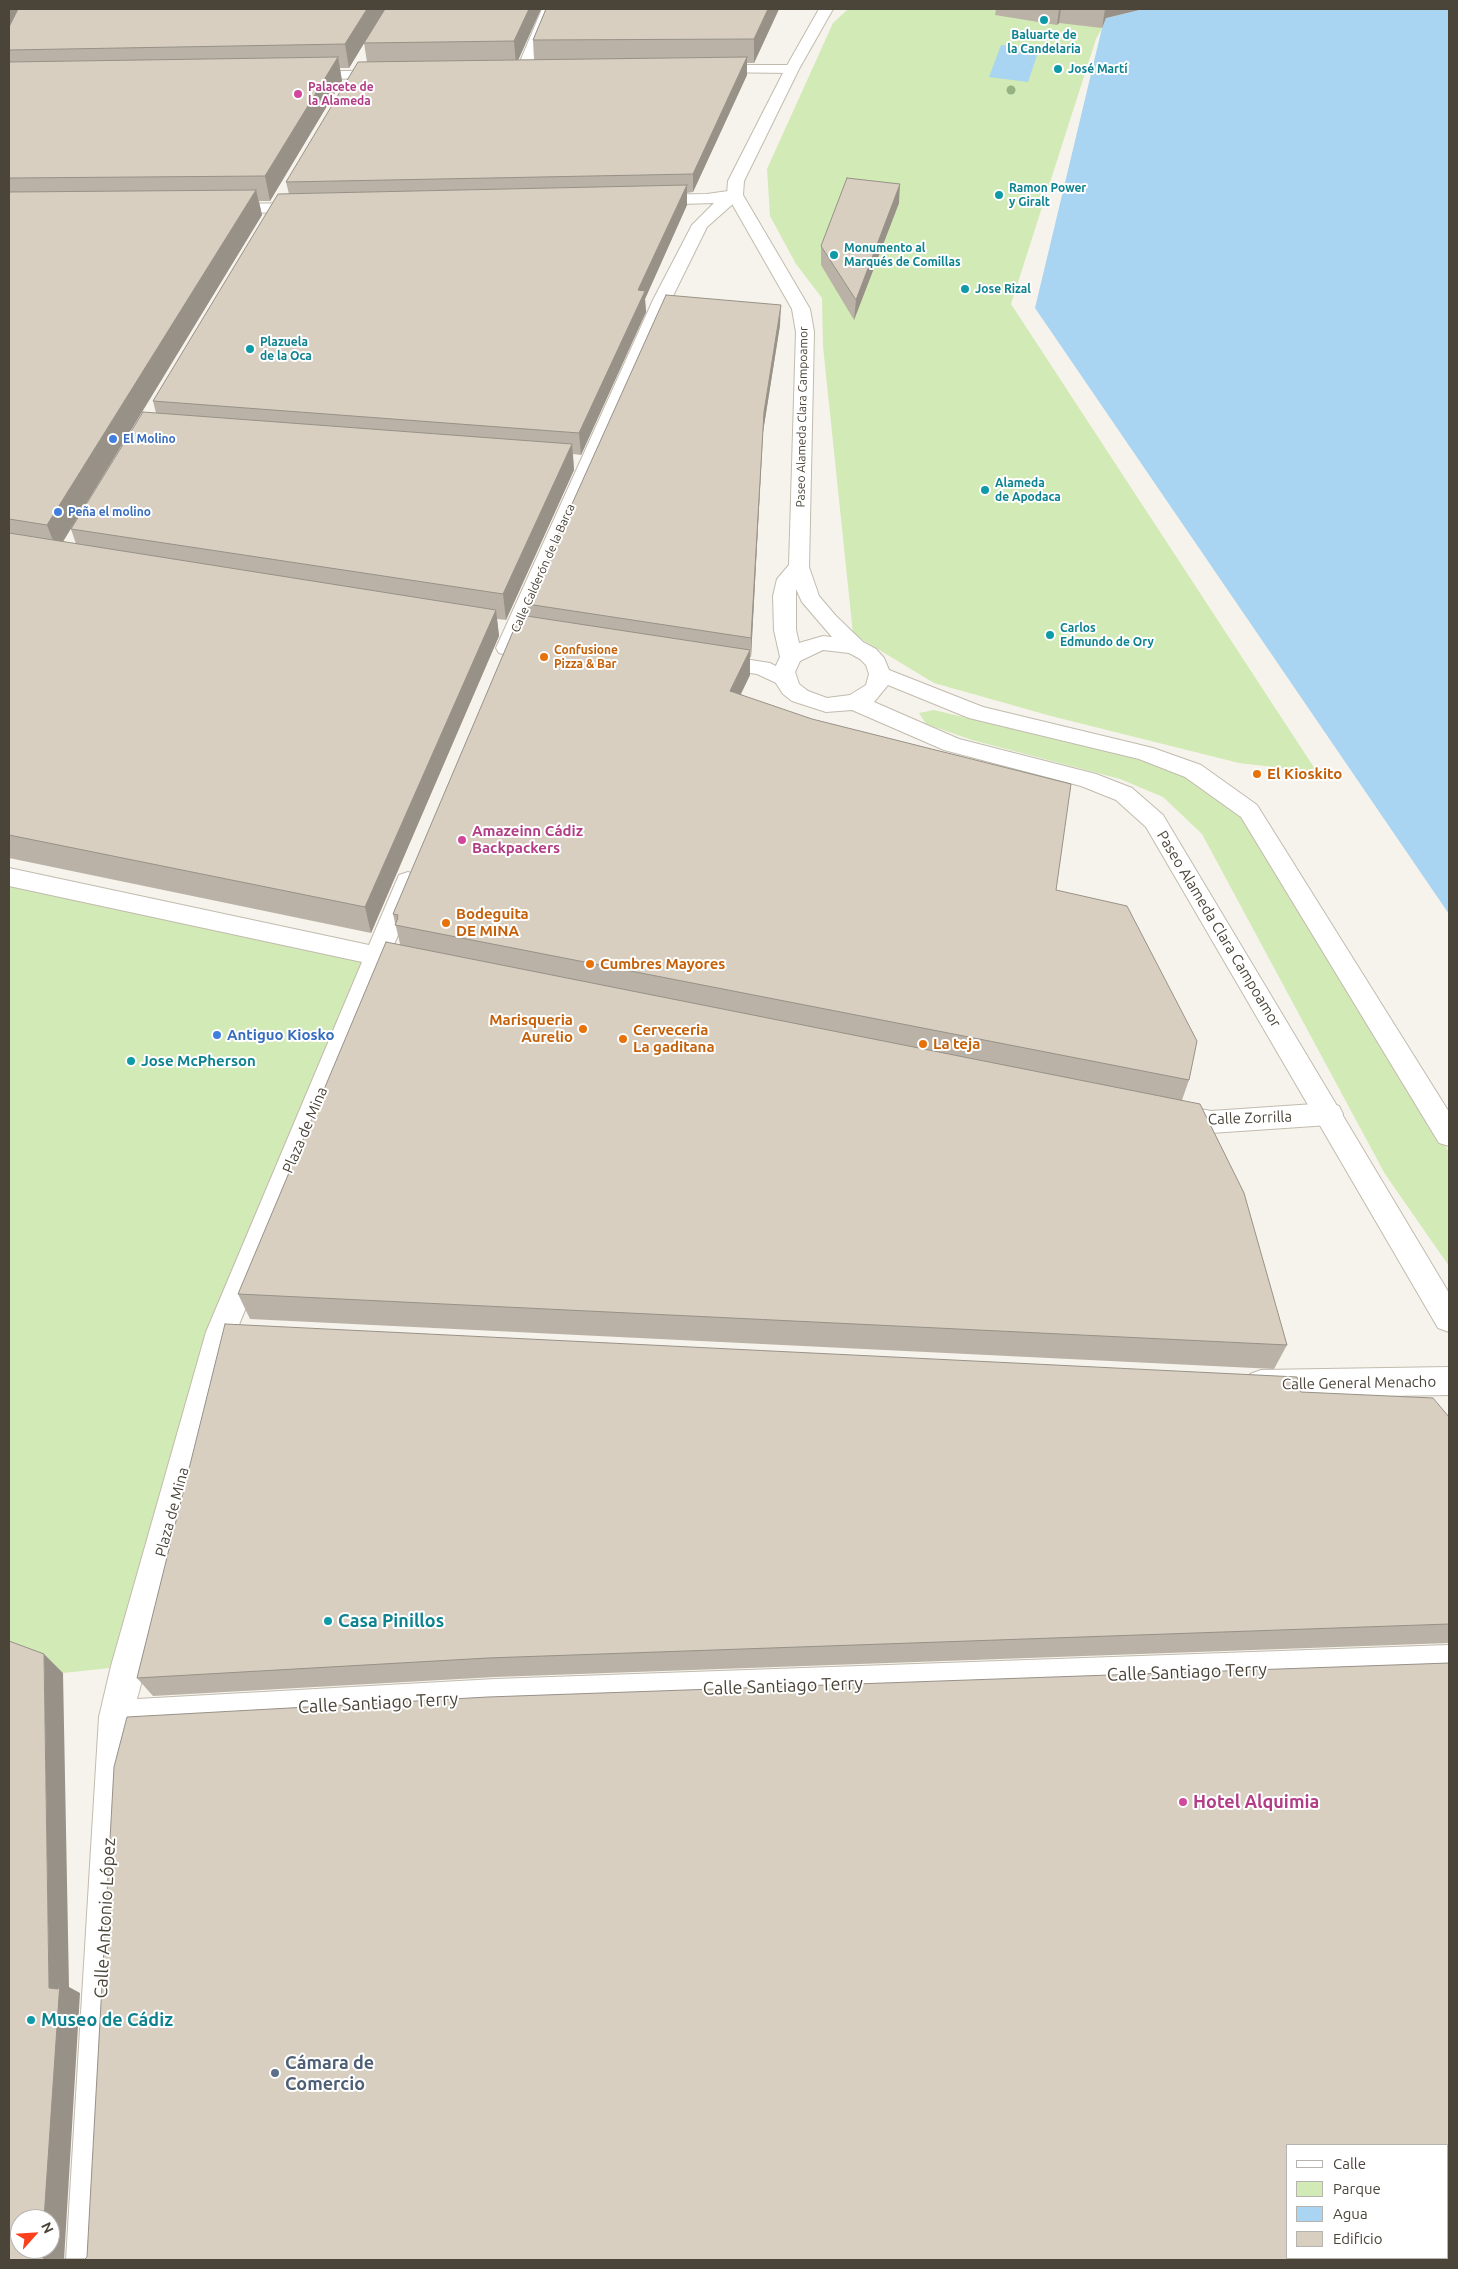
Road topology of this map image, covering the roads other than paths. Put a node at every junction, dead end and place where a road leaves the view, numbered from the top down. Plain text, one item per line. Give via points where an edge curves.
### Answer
1 (549, 9) edge
2 (826, 9) edge
3 (363, 59) dead end
4 (792, 68) junction
5 (692, 69) edge
6 (504, 71) edge
7 (523, 71) junction
8 (543, 71) edge
9 (400, 74) edge
10 (353, 75) junction
11 (284, 76) edge
12 (343, 92) edge
13 (287, 192) edge
14 (735, 195) junction
15 (637, 200) edge
16 (317, 207) edge
17 (277, 208) junction
18 (208, 209) edge
19 (268, 224) edge
20 (799, 566) junction
21 (854, 647) junction
22 (692, 657) edge
23 (791, 657) junction
24 (500, 665) edge
25 (880, 674) junction
26 (785, 680) junction
27 (854, 702) junction
28 (416, 863) edge
29 (9, 877) edge
30 (387, 958) junction
31 (1152, 1111) edge
32 (1329, 1114) junction
33 (1449, 1135) edge
34 (1449, 1319) edge
35 (221, 1332) junction
36 (251, 1334) edge
37 (1449, 1381) edge
38 (1237, 1383) edge
39 (1449, 1662) edge
40 (128, 1666) joint
41 (116, 1717) junction
42 (86, 2260) edge

1 - 7 street
2 - 4 street
3 - 10 street
4 - 5 street
4 - 14 street via 736,182
6 - 7 street
7 - 8 street
9 - 10 street
10 - 11 street
10 - 12 street
13 - 17 street
14 - 15 street via 707,199
14 - 20 street, Paseo Alameda Clara Campoamor via 801,309 806,332
14 - 24 street, Calle Calderón de la Barca via 700,225 580,462
16 - 17 street
17 - 18 street
17 - 19 street
20 - 21 street, Paseo Alameda Clara Campoamor via 810,597
20 - 23 street via 787,579 784,596
21 - 23 street via 823,643
21 - 25 street via 868,654
22 - 26 street via 762,668
23 - 26 street via 784,672
25 - 27 street via 874,690
25 - 33 street via 977,713 1144,753 1193,772 1249,811
26 - 27 street via 800,696 812,702 840,705
27 - 32 street, Paseo Alameda Clara Campoamor via 952,745 1088,780 1124,794 1156,821
28 - 30 street
29 - 30 street
30 - 35 street, Plaza de Mina
31 - 32 street, Calle Zorrilla via 1211,1122
32 - 34 street, Paseo Alameda Clara Campoamor
35 - 36 street
35 - 40 street, Plaza de Mina
37 - 38 street, Calle General Menacho
39 - 41 street, Calle Santiago Terry via 495,1696
40 - 41 street, Calle Antonio López
41 - 42 street, Calle Antonio López

